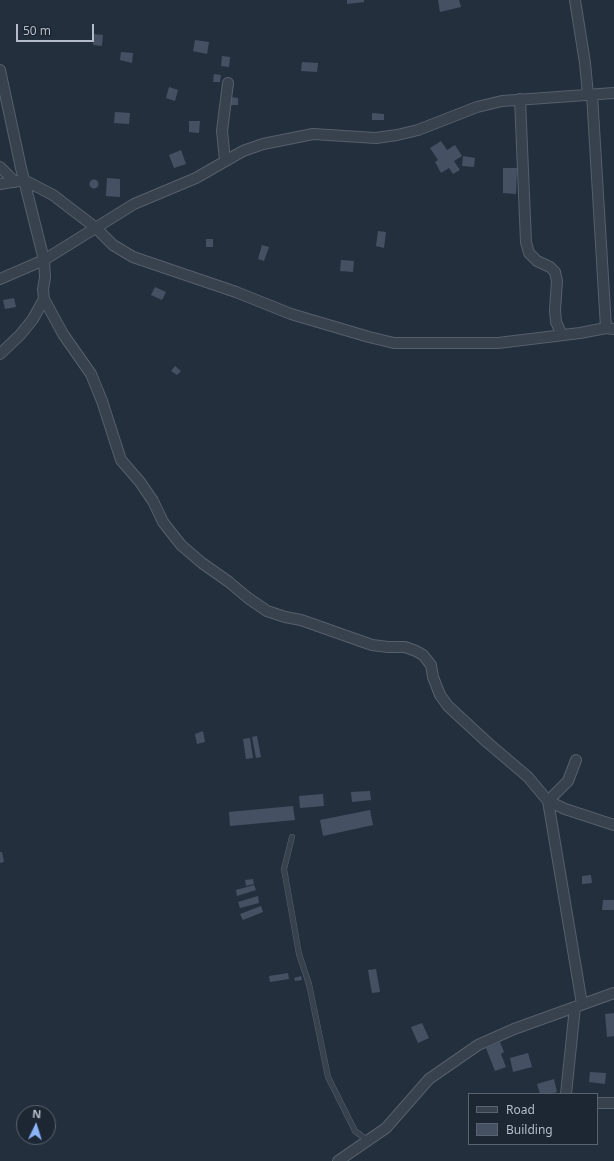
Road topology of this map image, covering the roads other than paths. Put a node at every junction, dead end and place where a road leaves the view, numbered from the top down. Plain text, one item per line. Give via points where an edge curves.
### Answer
1 (575, 0) edge
2 (0, 70) edge
3 (228, 82) dead end
4 (614, 93) edge
5 (590, 94) junction
6 (520, 99) junction
7 (225, 160) junction
8 (0, 167) edge
9 (20, 181) junction
10 (0, 184) edge
11 (96, 228) junction
12 (44, 260) junction
13 (0, 279) edge
14 (44, 299) junction
15 (610, 328) edge
16 (562, 335) junction
17 (0, 354) edge
18 (576, 760) dead end
19 (548, 801) junction
20 (614, 825) edge
21 (292, 837) dead end
22 (614, 993) edge
23 (578, 1005) junction
24 (566, 1093) edge
25 (598, 1103) edge
26 (614, 1103) edge
27 (367, 1140) junction
28 (338, 1161) edge

1 - 5 street
2 - 9 street
3 - 7 street via 222,131
4 - 5 street
5 - 6 street
5 - 15 street
6 - 7 street via 477,107 418,130 397,135 376,138 313,134 263,144
6 - 16 street via 526,242 529,253 555,272 556,322
7 - 11 street via 196,178 134,204
8 - 9 street
9 - 10 street
9 - 11 street via 53,194
9 - 12 street
11 - 12 street
11 - 16 street via 113,245 133,257 236,292 291,314 369,338 394,343 498,344
12 - 13 street
12 - 14 street
14 - 17 street via 34,319
14 - 19 street via 63,334 91,374 121,460 153,500 163,522 181,545 267,611 372,645 416,650 431,665 440,695 448,706 528,777
15 - 16 street
18 - 19 street via 568,781
19 - 20 street
19 - 23 street
21 - 27 lane via 284,869 299,954 309,984 328,1077 355,1131
22 - 23 street
23 - 24 street
23 - 27 street via 478,1045 429,1079 386,1128
25 - 26 street
27 - 28 street

